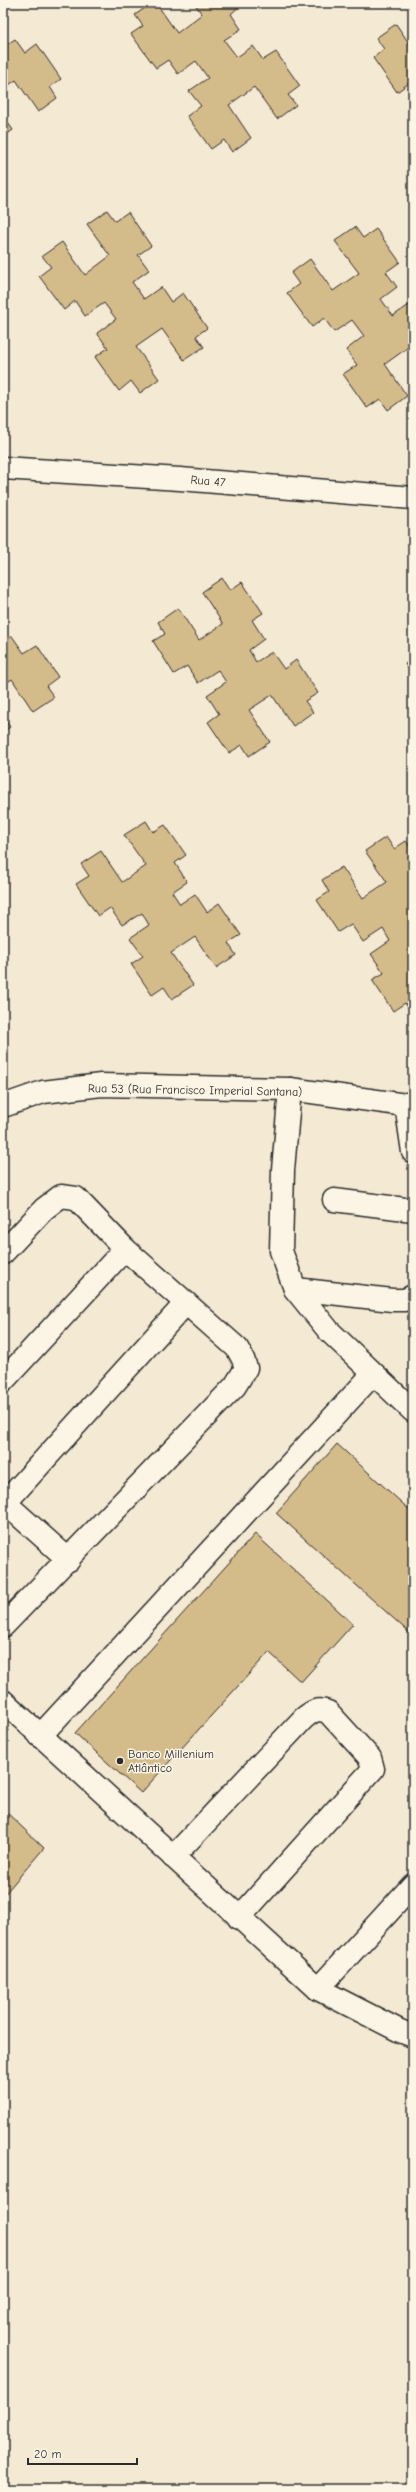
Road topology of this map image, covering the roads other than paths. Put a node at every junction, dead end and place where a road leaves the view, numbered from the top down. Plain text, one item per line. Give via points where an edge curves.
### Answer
1 (3, 468) edge
2 (413, 498) edge
3 (290, 1089) junction
4 (410, 1105) edge
5 (3, 1106) edge
6 (413, 1152) edge
7 (334, 1200) dead end
8 (413, 1210) edge
9 (125, 1249) junction
10 (3, 1253) edge
11 (295, 1289) junction
12 (413, 1296) edge
13 (186, 1303) junction
14 (373, 1374) junction
15 (3, 1381) edge
16 (413, 1411) edge
17 (4, 1502) edge
18 (69, 1560) junction
19 (3, 1626) edge
20 (3, 1700) edge
21 (40, 1736) junction
22 (173, 1857) junction
23 (413, 1885) edge
24 (239, 1918) junction
25 (318, 1990) junction
26 (413, 2036) edge

1 - 2 street, Rua 47
3 - 4 street, Rua 53 (Rua Francisco Imperial Santana)
3 - 5 street, Rua 53 (Rua Francisco Imperial Santana) via 101,1085 43,1092
3 - 11 street via 283,1170 281,1251
4 - 6 street
7 - 8 street
9 - 10 street via 76,1198 67,1195 61,1196 44,1209
9 - 13 street
9 - 15 street
11 - 12 street via 392,1300 405,1300
11 - 14 street via 329,1331
13 - 17 street
13 - 18 street via 237,1348 246,1368 235,1386
14 - 16 street
14 - 21 street
17 - 18 street
18 - 19 street
20 - 21 street
21 - 22 street
22 - 24 street
22 - 24 street via 304,1718 320,1709 328,1712 370,1758 373,1769
23 - 25 street
24 - 25 street
25 - 26 street

